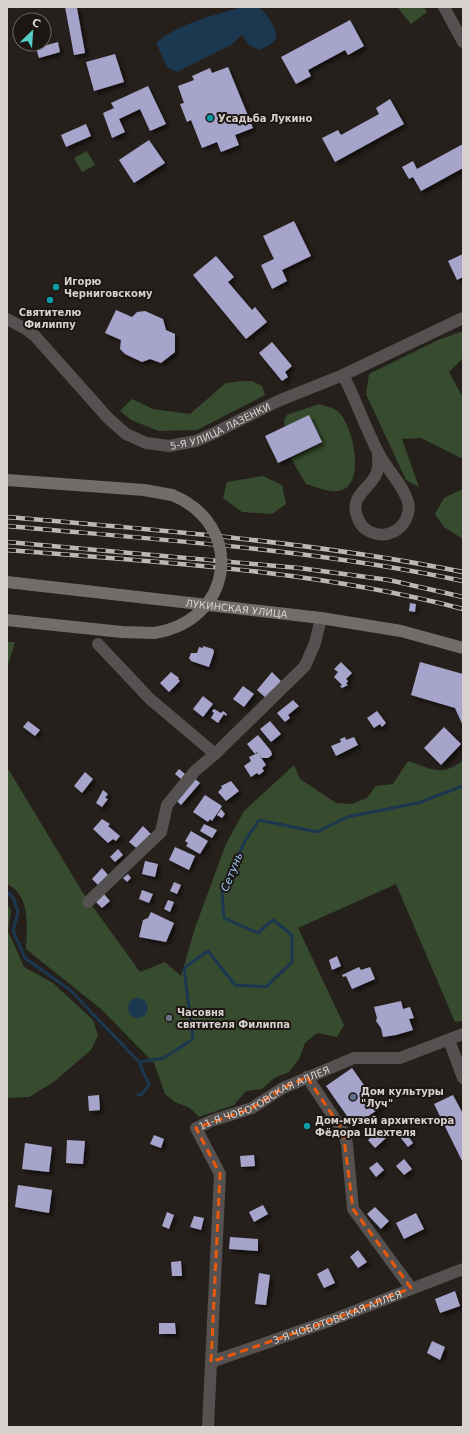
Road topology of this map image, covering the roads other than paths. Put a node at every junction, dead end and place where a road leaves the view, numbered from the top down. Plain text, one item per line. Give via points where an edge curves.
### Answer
1 (444, 7) edge
2 (463, 42) edge
3 (463, 318) edge
4 (7, 319) edge
5 (343, 375) junction
6 (378, 454) junction
7 (7, 480) edge
8 (7, 582) edge
9 (322, 618) junction
10 (7, 620) edge
11 (98, 644) dead end
12 (463, 648) edge
13 (215, 754) junction
14 (88, 902) dead end
15 (463, 1034) edge
16 (449, 1040) junction
17 (307, 1077) junction
18 (463, 1078) edge
19 (463, 1269) edge
20 (411, 1288) junction
21 (211, 1362) junction
22 (208, 1427) edge

1 - 2 street
3 - 5 street, 5-Я УЛИЦА ЛАЗЕНКИ
4 - 5 street, 5-Я УЛИЦА ЛАЗЕНКИ via 35,336 108,418 135,438 159,445 179,445 196,441 281,399
5 - 6 street
6 - 6 street via 377,472 358,496 355,505 359,523 366,530 383,535 400,528 406,520 408,502
7 - 10 main road, bridge via 144,490 172,495 192,506 209,524 219,546 221,571 216,590 199,614 178,628 154,633 128,633
8 - 9 main road, ЛУКИНСКАЯ УЛИЦА
9 - 12 main road, ЛУКИНСКАЯ УЛИЦА via 401,631
9 - 13 street via 305,666
11 - 13 street via 150,699
13 - 14 street via 195,771 167,805 161,832
15 - 16 street, 11-Я ЧОБОТОВСКАЯ АЛЛЕЯ
16 - 17 street, 11-Я ЧОБОТОВСКАЯ АЛЛЕЯ via 400,1058 354,1058
16 - 18 street
17 - 20 street via 343,1131 347,1144 353,1209
17 - 21 street, 11-Я ЧОБОТОВСКАЯ АЛЛЕЯ via 283,1088 252,1108 196,1128 220,1174
19 - 20 street, 3-Я ЧОБОТОВСКАЯ АЛЛЕЯ
20 - 21 street, 3-Я ЧОБОТОВСКАЯ АЛЛЕЯ via 329,1321
21 - 22 street, 11-Я ЧОБОТОВСКАЯ АЛЛЕЯ

